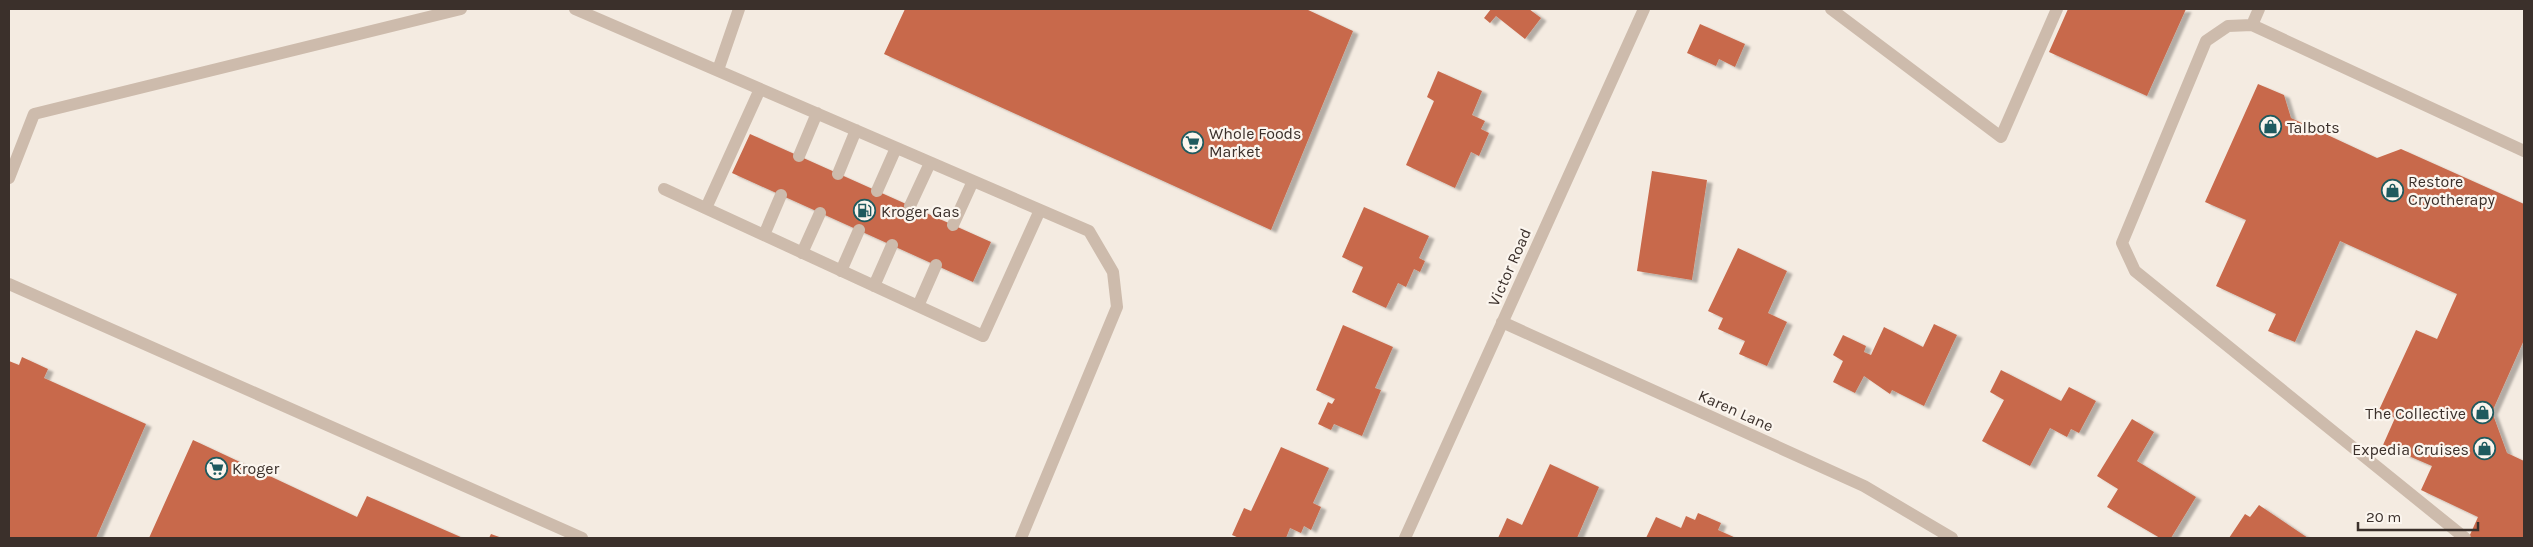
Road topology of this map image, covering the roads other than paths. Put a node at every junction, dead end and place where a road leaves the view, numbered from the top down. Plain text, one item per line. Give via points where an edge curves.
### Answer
1 (461, 9) edge
2 (575, 9) edge
3 (739, 9) edge
4 (1644, 9) edge
5 (1831, 9) edge
6 (2057, 9) edge
7 (2259, 9) edge
8 (2252, 25) junction
9 (718, 70) junction
10 (760, 89) junction
11 (817, 113) junction
12 (856, 130) junction
13 (896, 148) junction
14 (2524, 151) edge
15 (799, 156) dead end
16 (930, 163) junction
17 (838, 174) dead end
18 (9, 178) edge
19 (973, 181) junction
20 (664, 189) dead end
21 (877, 191) dead end
22 (781, 195) dead end
23 (910, 206) dead end
24 (706, 208) junction
25 (1040, 210) junction
26 (820, 213) dead end
27 (953, 225) dead end
28 (859, 230) dead end
29 (764, 235) junction
30 (892, 245) dead end
31 (802, 253) junction
32 (936, 264) dead end
33 (841, 271) junction
34 (9, 284) edge
35 (874, 286) junction
36 (918, 306) junction
37 (1502, 322) junction
38 (582, 538) edge
39 (1021, 538) edge
40 (1405, 538) edge
41 (1952, 538) edge
42 (2465, 538) edge

1 - 18 street via 34,114
2 - 9 street
3 - 9 street
4 - 37 street, Victor Road
5 - 6 street via 2001,137
7 - 8 street
8 - 14 street
8 - 42 street via 2228,26 2206,41 2122,243 2135,271
9 - 10 street
10 - 11 street
10 - 24 street
11 - 12 street
11 - 15 street
12 - 13 street
12 - 17 street
13 - 16 street
13 - 21 street
16 - 19 street
16 - 23 street
19 - 25 street
19 - 27 street
20 - 24 street
22 - 29 street
24 - 29 street
25 - 36 street via 983,336
25 - 39 street via 1089,231 1112,272 1117,307
26 - 31 street
28 - 33 street
29 - 31 street
30 - 35 street
31 - 33 street
32 - 36 street
33 - 35 street
34 - 38 street
35 - 36 street
37 - 40 street, Victor Road
37 - 41 street, Karen Lane via 1864,486

